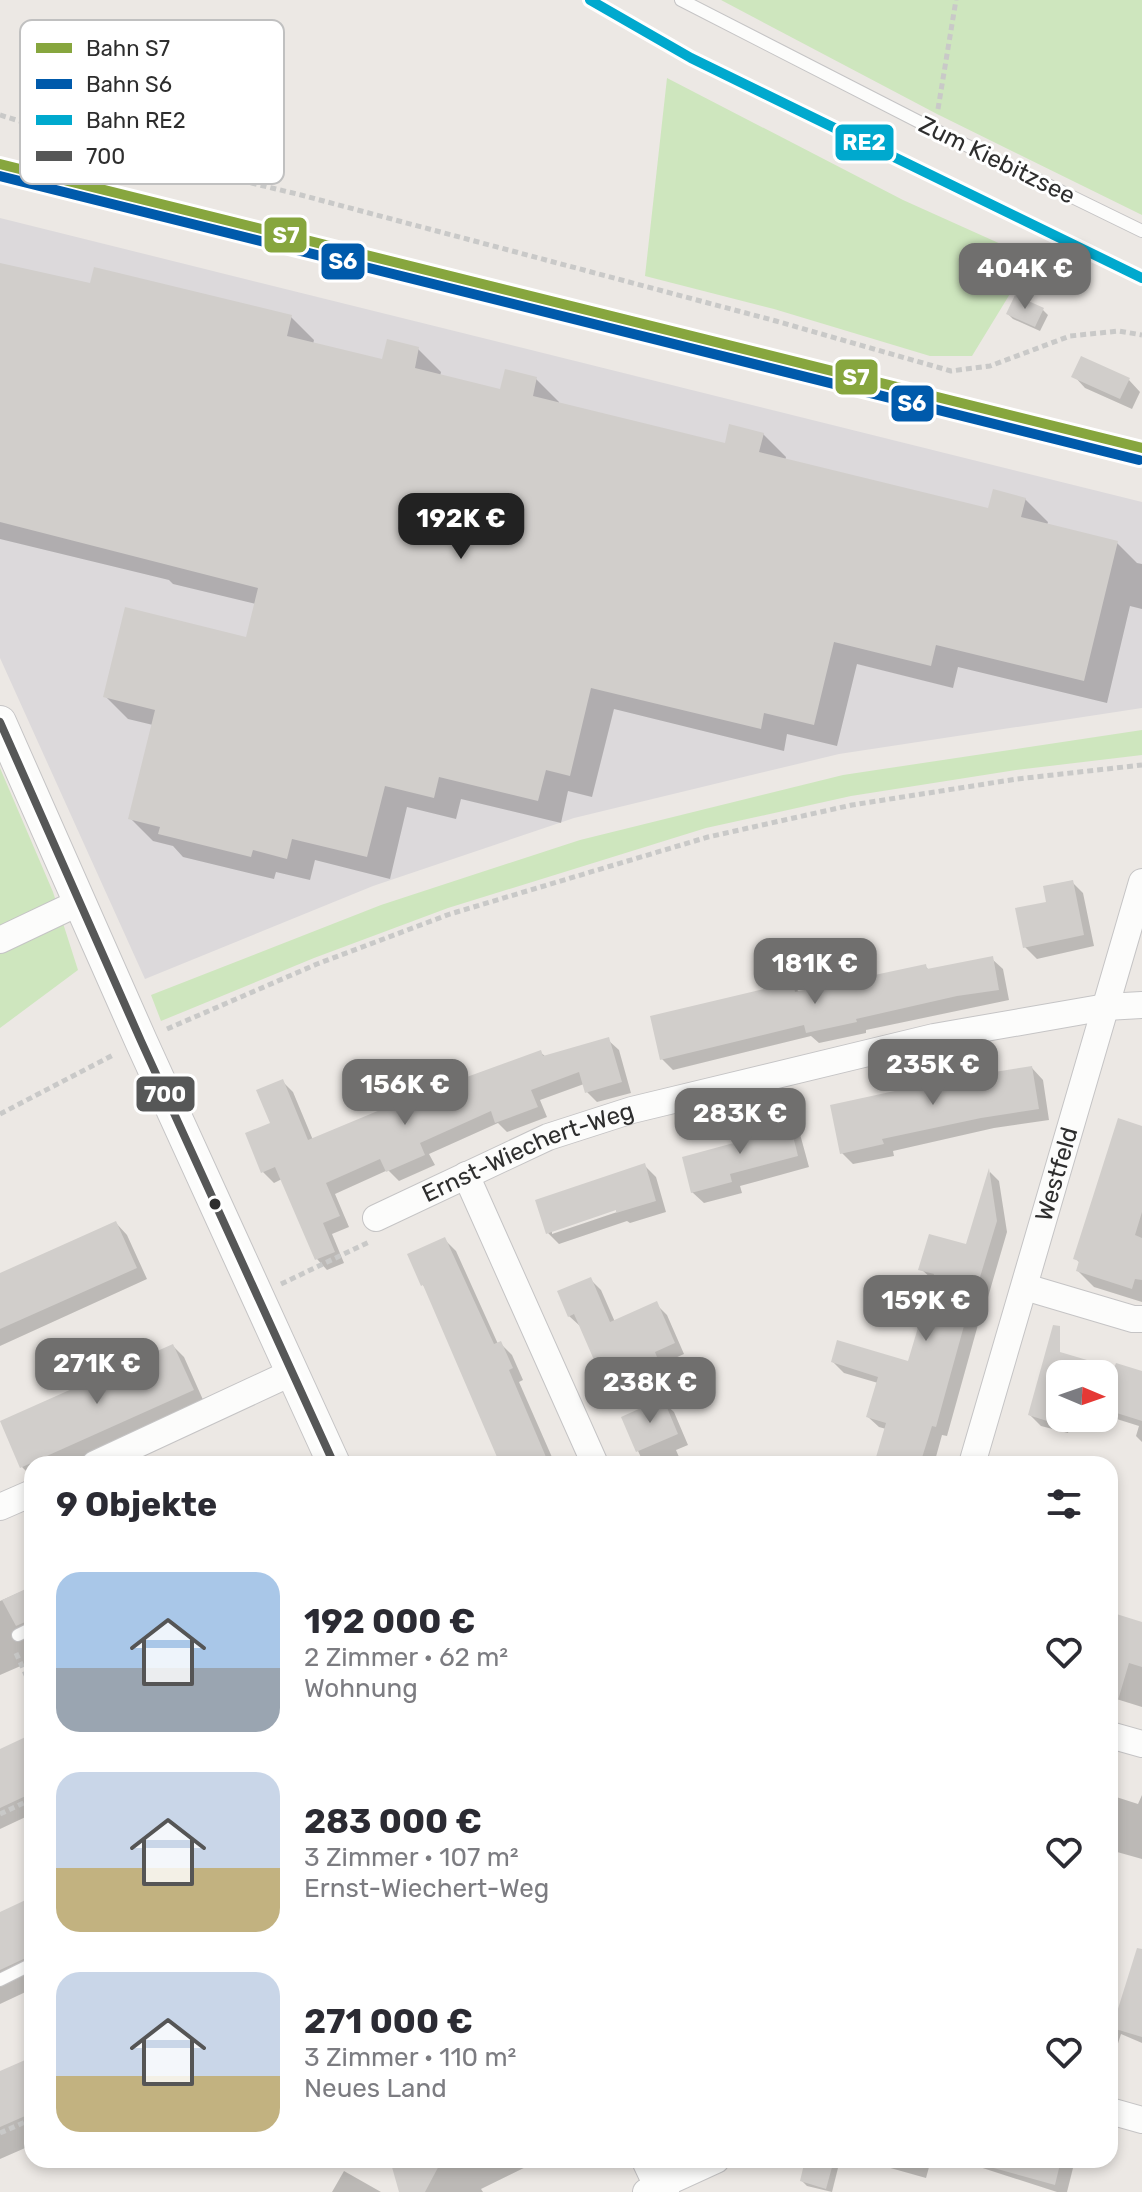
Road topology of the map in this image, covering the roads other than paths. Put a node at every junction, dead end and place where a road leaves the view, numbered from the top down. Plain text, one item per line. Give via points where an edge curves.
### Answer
1 (681, 0) edge
2 (1142, 231) edge
3 (0, 722) edge
4 (1142, 882) edge
5 (80, 902) junction
6 (0, 940) edge
7 (1142, 1005) edge
8 (1106, 1007) junction
9 (466, 1175) junction
10 (376, 1218) road end
11 (1025, 1287) junction
12 (1142, 1319) edge
13 (293, 1372) junction
14 (112, 1456) edge
15 (330, 1456) edge
16 (591, 1456) edge
17 (974, 1456) edge
18 (24, 1496) edge
19 (0, 1507) edge
20 (24, 1632) edge
21 (18, 1635) dead end
22 (1118, 1737) edge
23 (1142, 1744) edge
24 (24, 1968) edge
25 (0, 1980) edge
26 (1118, 2113) edge
27 (1142, 2120) edge
28 (694, 2168) edge
29 (654, 2183) edge

1 - 2 lane, Zum Kiebitzsee
3 - 5 street
4 - 8 street, Westfeld
5 - 6 street
5 - 13 street
7 - 8 street, Ernst-Wiechert-Weg
8 - 9 street, Ernst-Wiechert-Weg via 934,1037 632,1110 548,1137
8 - 11 street, Westfeld
9 - 10 street, Ernst-Wiechert-Weg
9 - 16 street
11 - 12 street
11 - 17 street, Westfeld
13 - 14 street
13 - 15 street
18 - 19 street
20 - 21 lane
22 - 23 street
24 - 25 lane
26 - 27 street
28 - 29 street

